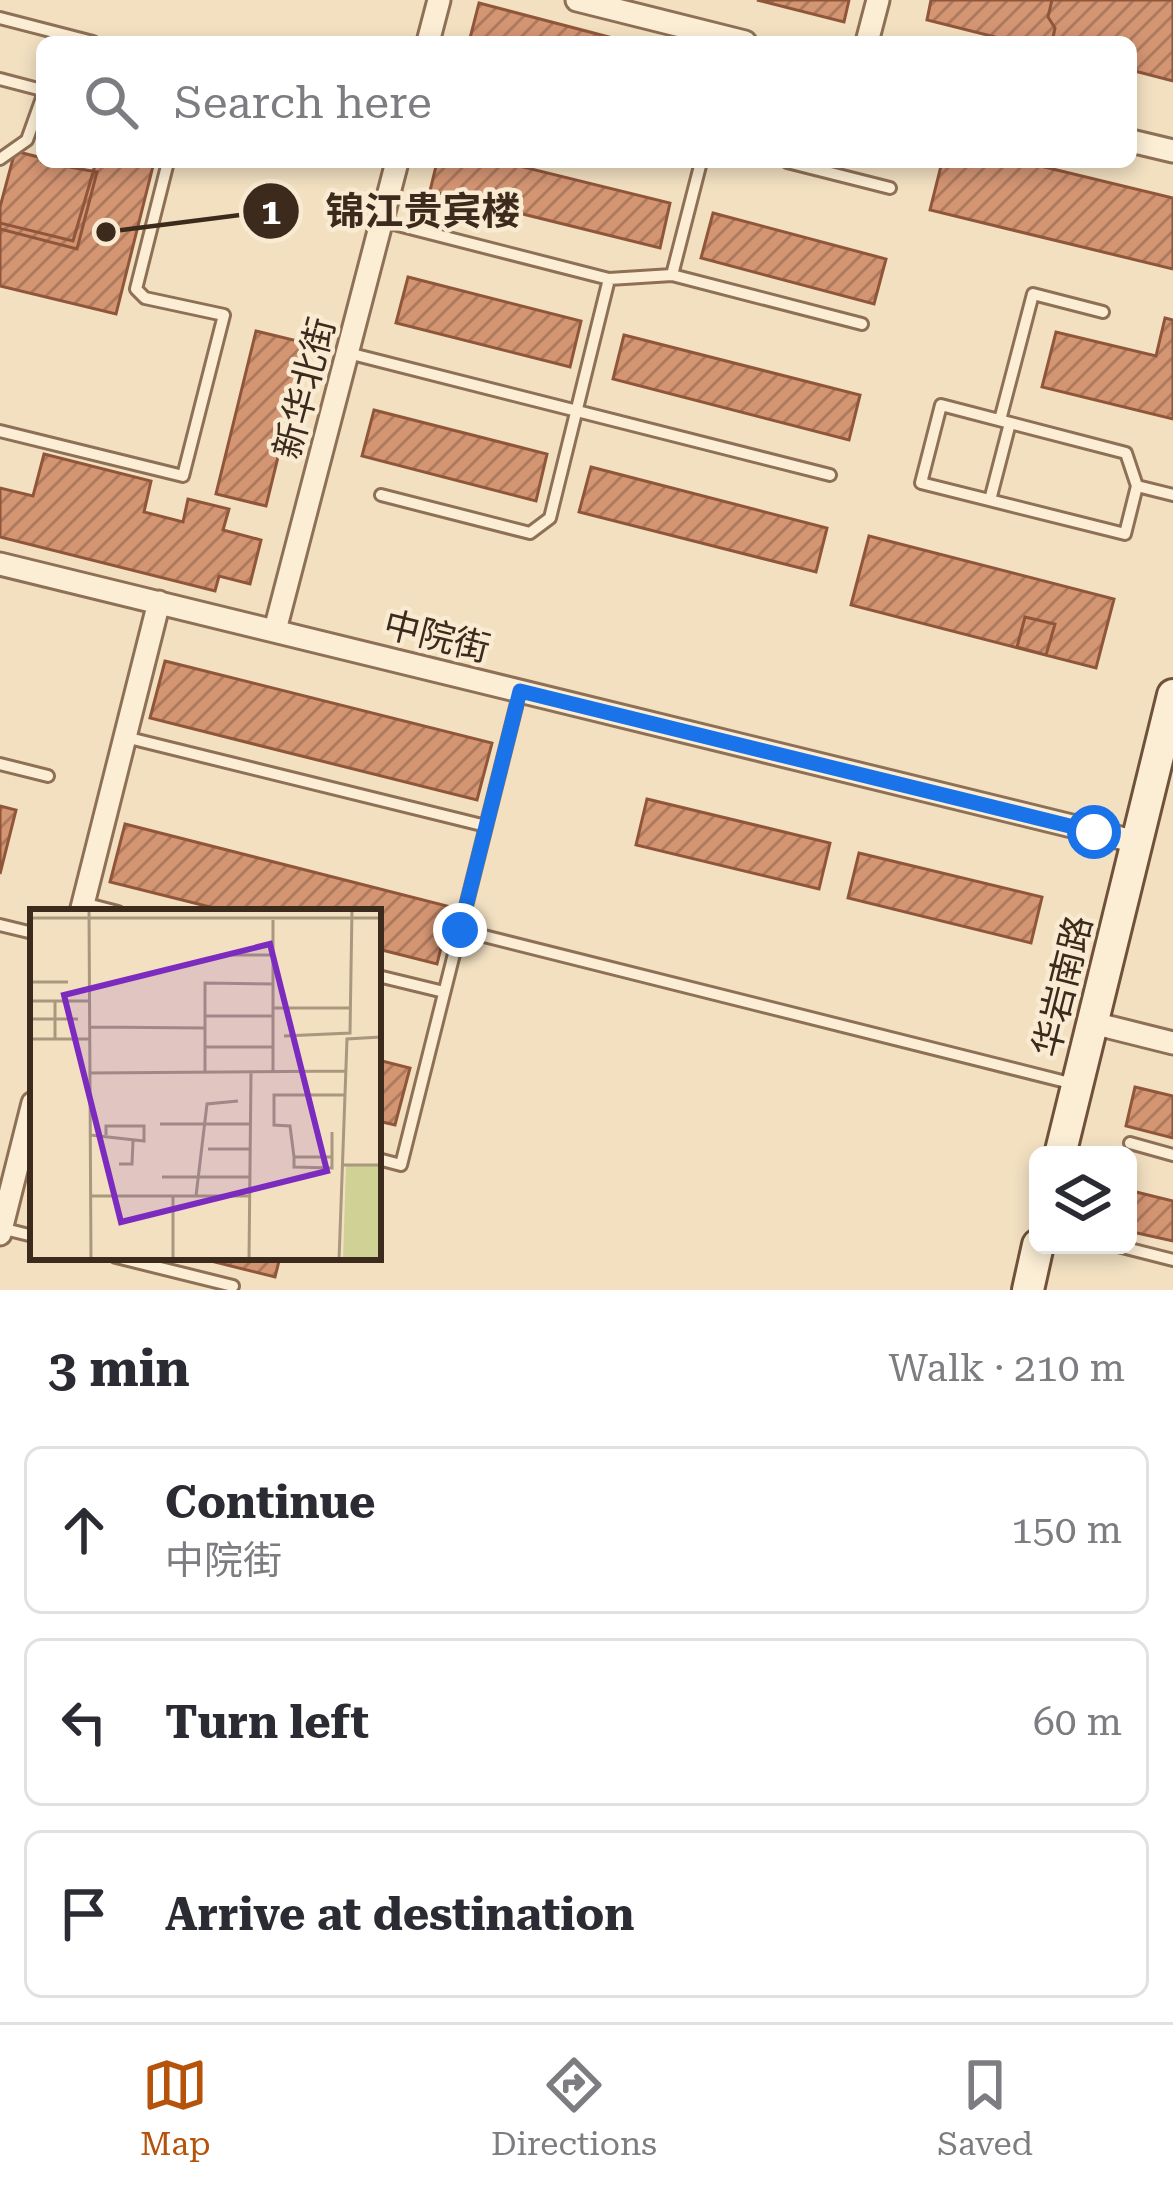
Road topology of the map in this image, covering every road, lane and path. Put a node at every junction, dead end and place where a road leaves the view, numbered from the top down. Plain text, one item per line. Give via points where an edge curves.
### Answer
1 (439, 0) edge
2 (577, 0) edge
3 (878, 0) edge
4 (0, 18) edge
5 (70, 36) edge
6 (430, 36) edge
7 (717, 36) edge
8 (869, 36) edge
9 (0, 79) edge
10 (36, 92) edge
11 (36, 112) edge
12 (1137, 142) edge
13 (1173, 151) edge
14 (0, 159) edge
15 (166, 168) edge
16 (395, 168) edge
17 (699, 168) edge
18 (812, 168) edge
19 (890, 188) dead end
20 (382, 221) junction
21 (672, 275) junction
22 (609, 279) junction
23 (1103, 312) dead end
24 (862, 323) dead end
25 (348, 353) junction
26 (578, 410) junction
27 (1005, 422) junction
28 (0, 431) edge
29 (830, 475) dead end
30 (1137, 486) junction
31 (381, 494) dead end
32 (1173, 495) edge
33 (990, 500) junction
34 (0, 564) edge
35 (159, 602) junction
36 (275, 630) junction
37 (520, 691) junction
38 (1173, 695) edge
39 (125, 737) junction
40 (0, 764) edge
41 (48, 776) dead end
42 (486, 826) junction
43 (1137, 842) junction
44 (82, 908) edge
45 (0, 925) edge
46 (460, 930) junction
47 (30, 932) edge
48 (381, 977) edge
49 (444, 992) junction
50 (1093, 1023) junction
51 (1173, 1043) edge
52 (1077, 1085) junction
53 (30, 1115) edge
54 (1130, 1143) dead end
55 (1062, 1146) edge
56 (1173, 1155) edge
57 (381, 1160) edge
58 (1, 1231) edge
59 (1137, 1251) edge
60 (1036, 1254) edge
61 (128, 1260) edge
62 (1173, 1260) edge
63 (233, 1286) dead end
64 (1028, 1290) edge

1 - 6 street
2 - 7 street
3 - 8 street
4 - 5 lane
9 - 10 lane
11 - 14 lane via 27,140
12 - 13 street
15 - 28 lane via 136,289 145,298 224,315 184,476
16 - 20 street, 新华北街
17 - 21 lane
18 - 19 lane
20 - 22 lane
20 - 25 street, 新华北街
21 - 22 lane
21 - 24 lane
22 - 26 lane
23 - 27 lane via 1033,294
25 - 26 lane
25 - 36 street, 新华北街
26 - 29 lane
26 - 31 lane via 550,518 530,533
27 - 30 lane via 1126,452
27 - 33 lane
27 - 33 lane via 940,405 921,482
30 - 32 lane
30 - 33 lane via 1125,534
34 - 35 street, 中院街
35 - 36 street, 中院街
35 - 39 street
36 - 37 street, 中院街
37 - 42 lane
37 - 43 street, 中院街
38 - 43 street, 华岩南路
39 - 42 lane
39 - 44 street
40 - 41 lane
42 - 46 lane
43 - 50 street, 华岩南路
45 - 47 lane
46 - 49 lane
46 - 52 lane
48 - 49 lane
49 - 57 lane via 401,1165
50 - 51 street
50 - 52 street, 华岩南路
52 - 55 street, 华岩南路
53 - 58 street
54 - 56 lane
59 - 62 lane
60 - 64 street
61 - 63 lane

